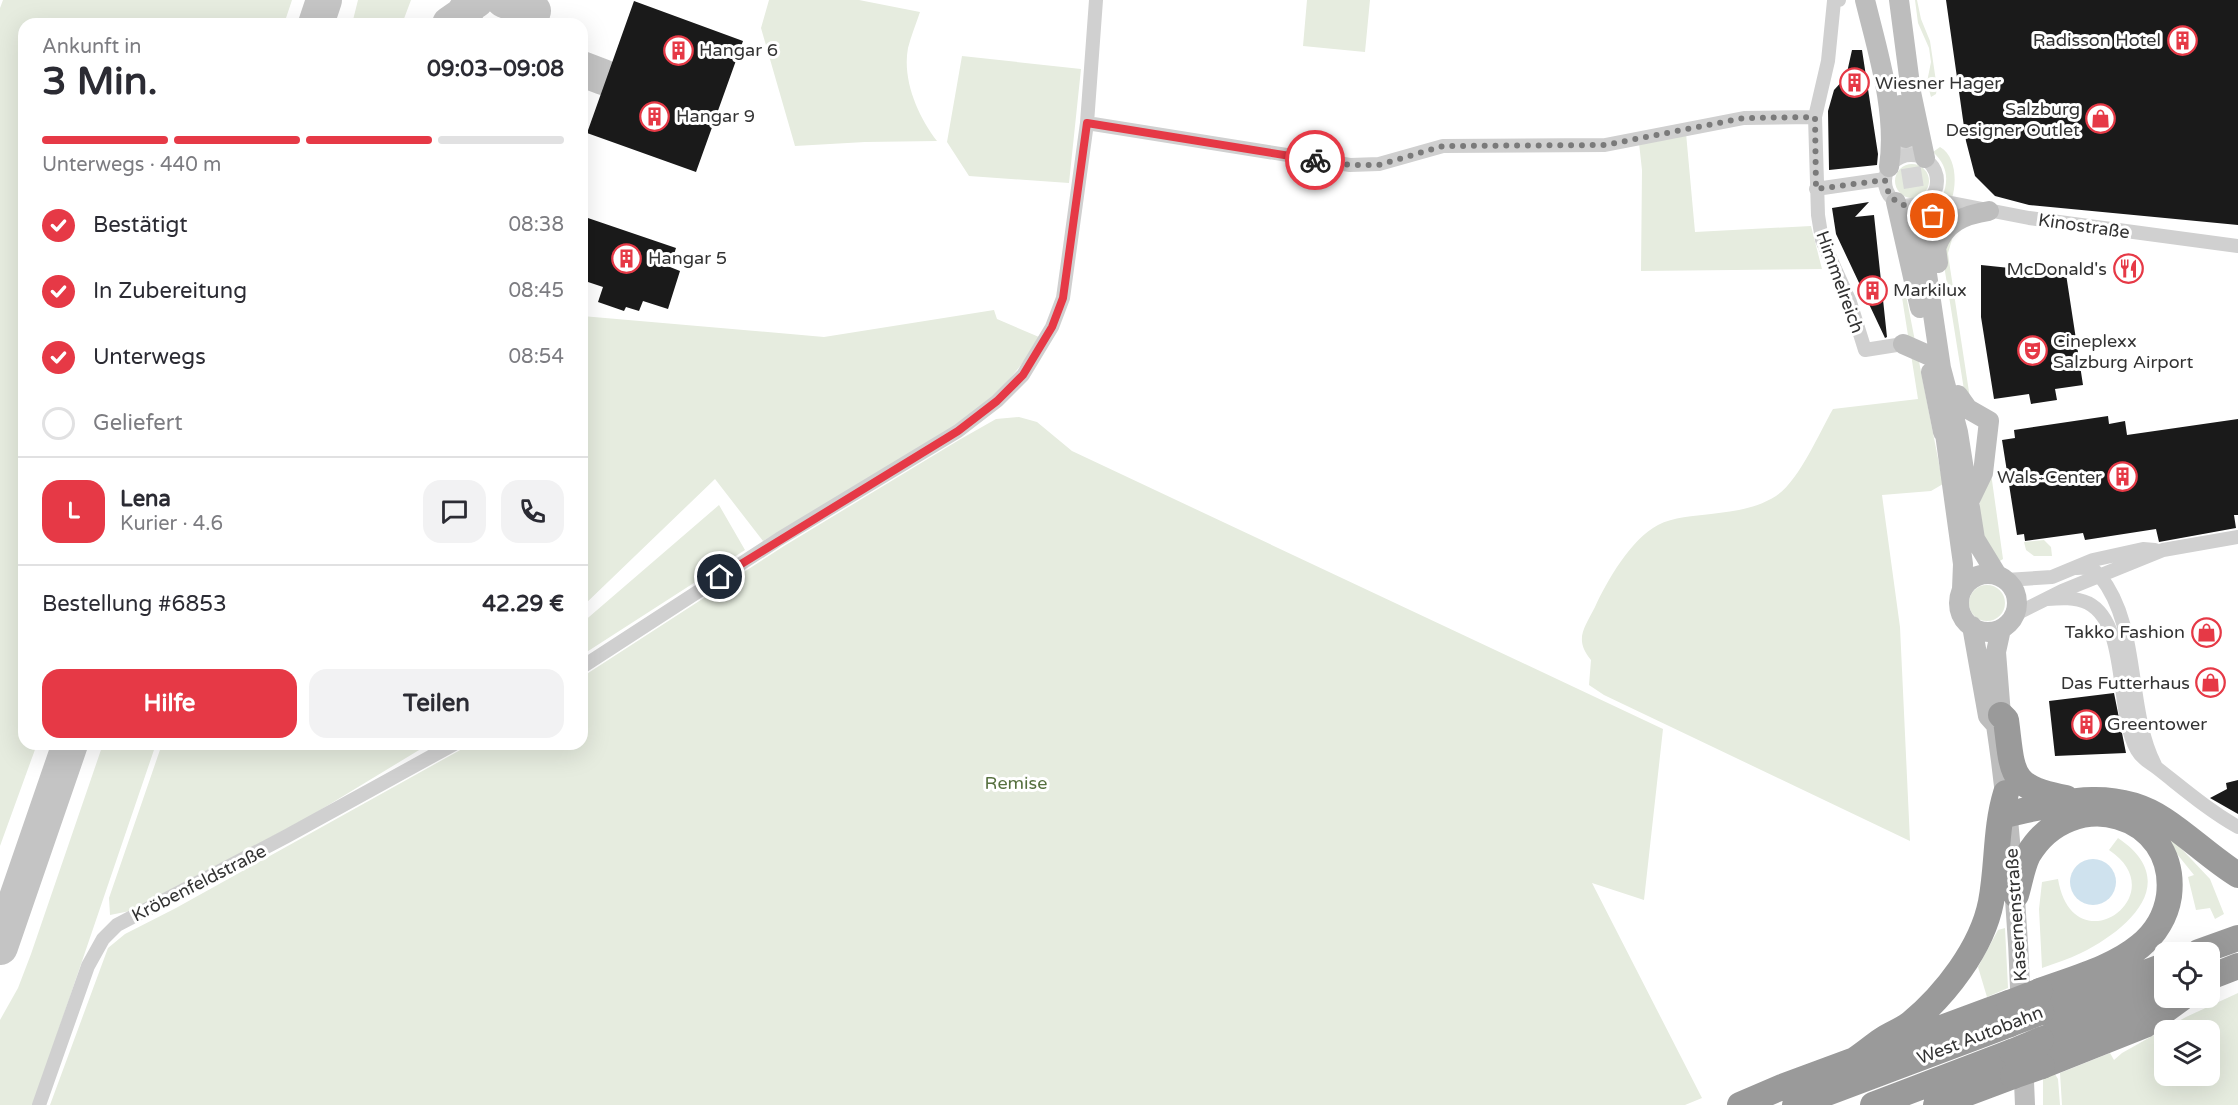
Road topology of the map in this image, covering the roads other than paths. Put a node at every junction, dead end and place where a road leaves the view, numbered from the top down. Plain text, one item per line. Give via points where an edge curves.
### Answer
1 (1096, 0) edge
2 (1839, 0) edge
3 (1865, 0) edge
4 (1876, 0) edge
5 (1887, 0) edge
6 (1899, 0) edge
7 (1896, 81) junction
8 (1815, 117) junction
9 (1087, 123) junction
10 (1906, 138) tunnel mouth
11 (1925, 158) junction
12 (1887, 173) junction
13 (1816, 189) junction
14 (1930, 200) junction
15 (1896, 202) junction
16 (1989, 211) junction
17 (1920, 227) tunnel mouth
18 (2238, 246) edge
19 (1936, 248) junction
20 (1924, 332) junction
21 (1903, 344) junction
22 (1934, 362) junction
23 (1958, 395) junction
24 (1951, 432) junction
25 (1969, 502) junction
26 (2238, 537) edge
27 (2163, 550) junction
28 (2076, 568) junction
29 (2100, 575) junction
30 (2001, 578) junction
31 (1962, 589) junction
32 (2047, 598) junction
33 (2008, 622) junction
34 (1972, 626) junction
35 (588, 663) edge
36 (1999, 720) junction
37 (443, 750) edge
38 (2156, 768) junction
39 (2076, 800) junction
40 (2007, 803) junction
41 (2238, 827) edge
42 (2238, 875) edge
43 (2016, 895) junction
44 (2238, 938) edge
45 (2220, 944) edge
46 (2238, 966) edge
47 (2154, 969) edge
48 (2220, 972) edge
49 (2154, 997) edge
50 (2040, 1002) junction
51 (2168, 1008) edge
52 (2010, 1014) junction
53 (1856, 1059) junction
54 (2012, 1064) junction
55 (39, 1105) edge
56 (1740, 1105) edge
57 (1795, 1105) edge
58 (1873, 1105) edge
59 (1936, 1105) edge
60 (2025, 1105) edge

1 - 9 street
2 - 8 street, Himmelreich via 1834,1 1828,61
3 - 12 main road via 1887,99 1891,141
4 - 7 main road
5 - 7 main road
6 - 11 main road via 1914,110
7 - 10 main road
8 - 9 street via 1744,118 1605,145 1443,146 1379,165 1350,165
8 - 13 street, Himmelreich
9 - 35 street via 1063,298 1036,356 1011,388 958,431 779,539
11 - 12 street via 1905,155
11 - 14 street via 1937,174 1937,188
12 - 13 street
12 - 15 street via 1890,196
13 - 21 street, Himmelreich via 1822,240 1850,302 1865,350
14 - 15 street via 1910,207
14 - 16 street, Kinostraße
14 - 19 main road
15 - 20 main road
16 - 18 street, Kinostraße
16 - 19 main road via 1956,220 1944,231
17 - 22 main road
19 - 23 main road
20 - 21 main road
20 - 22 main road
21 - 22 main road
22 - 24 main road
23 - 24 main road
23 - 25 main road via 1968,409 1989,422 1983,473
24 - 25 main road
24 - 31 main road
25 - 30 main road via 1975,539
26 - 27 street
27 - 28 street via 2111,555
27 - 29 street
28 - 29 street via 2087,567
28 - 30 street via 2052,577
29 - 32 street
29 - 38 street via 2121,615 2144,737
30 - 31 main road via 1977,576
30 - 33 main road via 2014,590 2016,598
31 - 34 main road via 1961,613
32 - 33 street
32 - 38 street via 2072,598 2104,616 2130,735 2142,759
33 - 34 main road via 1986,632
33 - 36 main road, Kasernenstraße via 1996,652
34 - 36 main road, Kasernenstraße via 1988,716
36 - 39 highway via 2006,720 2014,772 2023,784 2034,792
36 - 40 main road, Kasernenstraße
37 - 55 street, Kröbenfeldstraße via 117,925 103,939 88,966
38 - 41 street via 2212,812
39 - 40 highway
39 - 42 highway via 2120,800 2137,805 2165,820
40 - 43 main road, Kasernenstraße
40 - 53 highway via 1999,817 1990,906 1976,941 1949,983 1909,1025
43 - 50 highway via 2027,857 2037,843 2068,818 2091,813 2137,824 2156,842 2167,863 2168,902 2152,934 2126,956
43 - 60 main road, Kasernenstraße
44 - 45 highway
46 - 48 highway
47 - 50 highway, West Autobahn
49 - 54 highway, West Autobahn, bridge via 2042,1040
50 - 52 highway, bridge
51 - 54 highway, bridge via 2145,1025 2042,1066
52 - 53 highway
52 - 57 highway, West Autobahn
53 - 56 highway
54 - 58 highway, West Autobahn
54 - 59 highway

